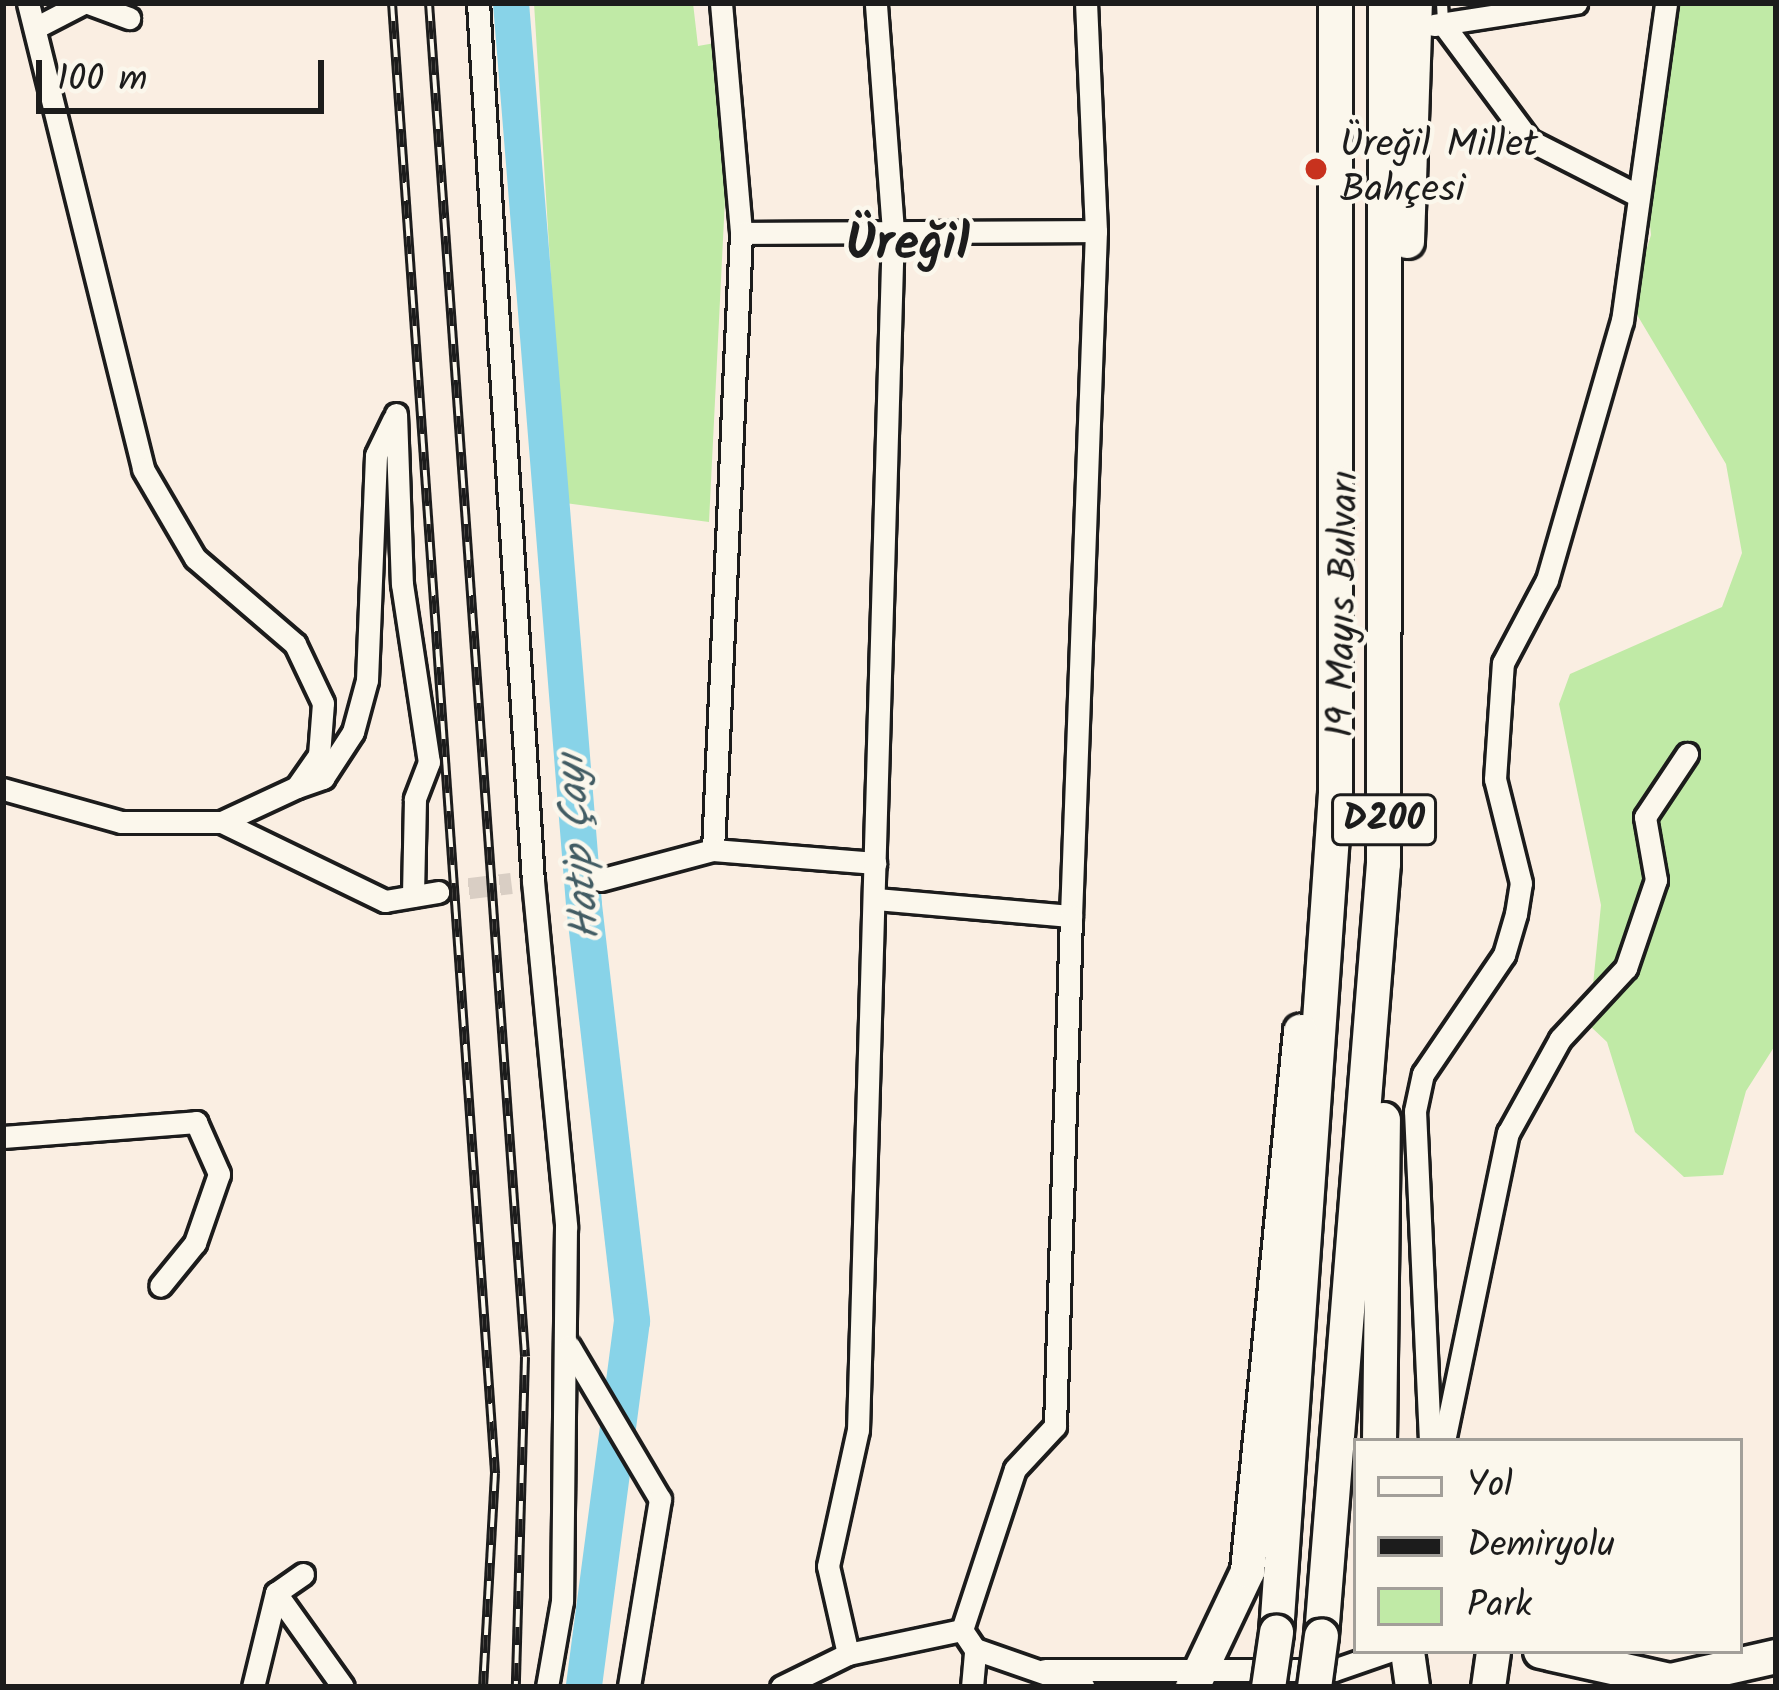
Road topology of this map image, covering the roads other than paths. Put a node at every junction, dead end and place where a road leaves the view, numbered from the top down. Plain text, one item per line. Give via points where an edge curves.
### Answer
1 (28, 3) edge
2 (86, 3) edge
3 (478, 3) edge
4 (721, 3) edge
5 (876, 3) edge
6 (1086, 3) edge
7 (1335, 3) edge
8 (1385, 3) edge
9 (1576, 3) edge
10 (1666, 3) edge
11 (1429, 14) edge
12 (129, 18) dead end
13 (35, 28) junction
14 (1639, 196) junction
15 (893, 231) junction
16 (1096, 231) junction
17 (741, 233) junction
18 (1388, 344) junction
19 (1687, 754) dead end
20 (297, 787) junction
21 (3, 789) edge
22 (1335, 792) junction
23 (222, 823) junction
24 (712, 850) junction
25 (875, 863) junction
26 (1382, 863) junction
27 (600, 880) dead end
28 (438, 892) tunnel mouth
29 (413, 896) junction
30 (874, 899) junction
31 (1071, 916) junction
32 (3, 1137) edge
33 (160, 1286) dead end
34 (569, 1346) junction
35 (1379, 1438) edge
36 (1430, 1438) edge
37 (1445, 1438) edge
38 (302, 1574) dead end
39 (276, 1593) junction
40 (968, 1640) junction
41 (848, 1654) junction
42 (1380, 1654) edge
43 (1407, 1654) edge
44 (1492, 1654) edge
45 (1553, 1654) edge
46 (1776, 1656) edge
47 (1045, 1670) junction
48 (1193, 1678) edge
49 (253, 1687) edge
50 (343, 1687) edge
51 (548, 1687) edge
52 (629, 1687) edge
53 (781, 1687) edge
54 (972, 1687) edge
55 (1084, 1687) edge
56 (1268, 1687) edge
57 (1314, 1687) edge
58 (1412, 1687) edge
59 (1488, 1687) edge

1 - 13 street
2 - 12 street
2 - 13 street
3 - 34 street via 522,882
4 - 17 street
5 - 15 street
6 - 16 street
7 - 22 main road, 19 Mayıs Bulvarı / D200
8 - 18 main road, 19 Mayıs Bulvarı / D200
9 - 11 street
10 - 14 street
11 - 14 street via 1528,140
11 - 18 main road via 1411,211
13 - 20 street via 143,469 195,558 295,644 323,703 319,755
14 - 36 street via 1622,321 1547,580 1503,663 1495,779 1520,884 1516,914 1504,955 1424,1073 1414,1111
15 - 16 street
15 - 17 street
15 - 25 street
16 - 31 street
17 - 24 street
18 - 26 main road, 19 Mayıs Bulvarı / D200
19 - 37 street via 1645,817 1655,880 1626,968 1560,1039 1508,1133
20 - 23 street
20 - 29 street via 323,778 353,732 367,680 376,455 397,414 402,584 430,762 416,799
21 - 23 street via 122,822
22 - 48 main road via 1283,1146 1247,1571 1237,1609
22 - 56 main road, 19 Mayıs Bulvarı / D200, bridge
23 - 29 street via 315,858 386,901
24 - 25 street
24 - 27 street
25 - 30 street
26 - 35 main road
26 - 57 main road, 19 Mayıs Bulvarı / D200, bridge
28 - 29 street
30 - 31 street
30 - 41 street via 858,1430 828,1566
31 - 40 street via 1055,1426 1015,1469
32 - 33 street via 196,1122 219,1174 195,1244
34 - 51 street via 562,1601
34 - 52 street via 645,1458 661,1545
38 - 39 street
39 - 49 street
39 - 50 street
40 - 41 street
40 - 47 street
40 - 54 street
41 - 53 street
42 - 48 street via 1334,1670
43 - 58 main road
44 - 59 main road
45 - 46 main road via 1670,1680
47 - 48 street
47 - 55 street

